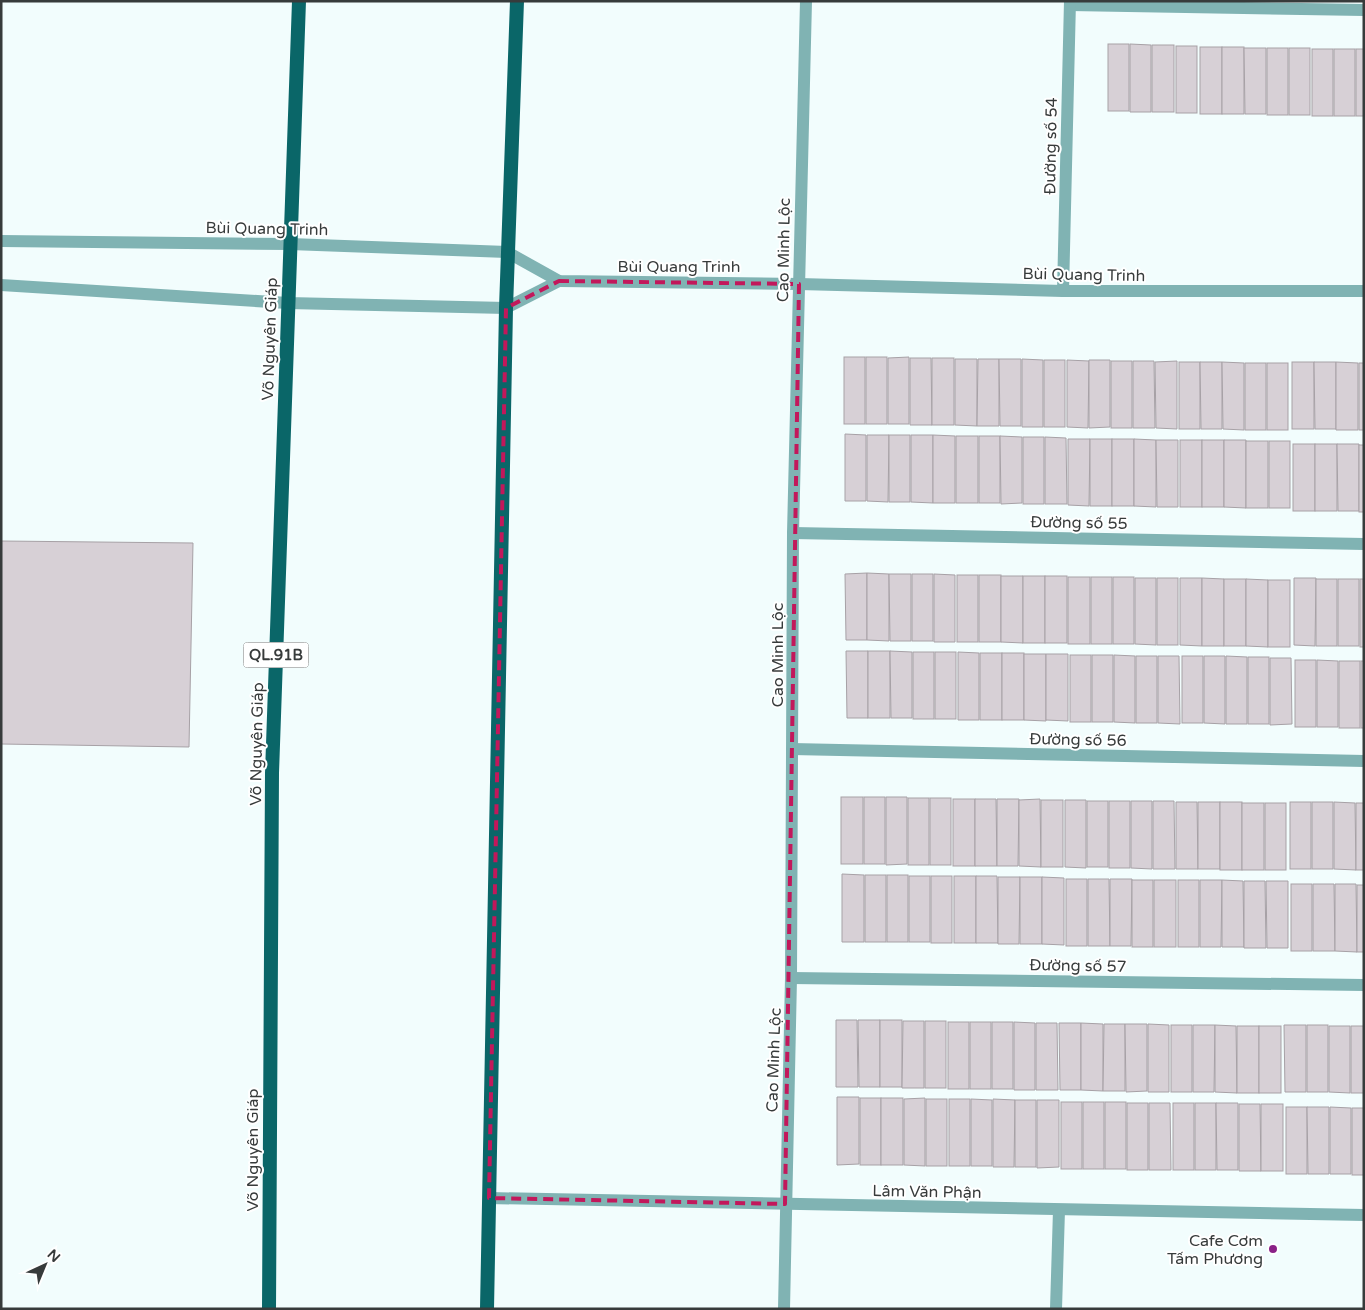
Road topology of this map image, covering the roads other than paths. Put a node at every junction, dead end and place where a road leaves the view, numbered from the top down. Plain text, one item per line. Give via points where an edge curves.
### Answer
1 (299, 1) edge
2 (517, 1) edge
3 (806, 1) edge
4 (1070, 3) edge
5 (1322, 5) edge
6 (1364, 10) edge
7 (1, 241) edge
8 (290, 244) junction
9 (507, 252) junction
10 (559, 281) junction
11 (799, 284) junction
12 (1, 285) edge
13 (1063, 291) junction
14 (1364, 291) edge
15 (288, 303) junction
16 (506, 308) junction
17 (793, 533) junction
18 (1364, 544) edge
19 (792, 749) junction
20 (1364, 761) edge
21 (791, 978) junction
22 (1364, 985) edge
23 (489, 1198) junction
24 (785, 1204) junction
25 (1059, 1210) junction
26 (1364, 1215) edge
27 (268, 1309) edge
28 (487, 1309) edge
29 (784, 1309) edge
30 (1056, 1309) edge

1 - 8 highway, Võ Nguyên Giáp / QL.91B
2 - 9 highway
3 - 11 street, Cao Minh Lộc
4 - 5 street
4 - 13 street, Đường số 54
5 - 6 street
7 - 8 street, Bùi Quang Trinh
8 - 9 street, Bùi Quang Trinh
8 - 15 highway, Võ Nguyên Giáp / QL.91B
9 - 10 street, Bùi Quang Trinh
9 - 16 highway
10 - 11 street, Bùi Quang Trinh
10 - 16 street
11 - 13 street, Bùi Quang Trinh
11 - 17 street, Cao Minh Lộc
12 - 15 street
13 - 14 street, Bùi Quang Trinh
15 - 16 street
15 - 27 highway, Võ Nguyên Giáp / QL.91B via 272,773
16 - 23 highway
17 - 18 street, Đường số 55
17 - 19 street, Cao Minh Lộc
19 - 20 street, Đường số 56
19 - 21 street, Cao Minh Lộc
21 - 22 street, Đường số 57
21 - 24 street, Cao Minh Lộc
23 - 24 street, Lâm Văn Phận
23 - 28 highway
24 - 25 street, Lâm Văn Phận
24 - 29 street, Cao Minh Lộc
25 - 26 street, Lâm Văn Phận
25 - 30 street

